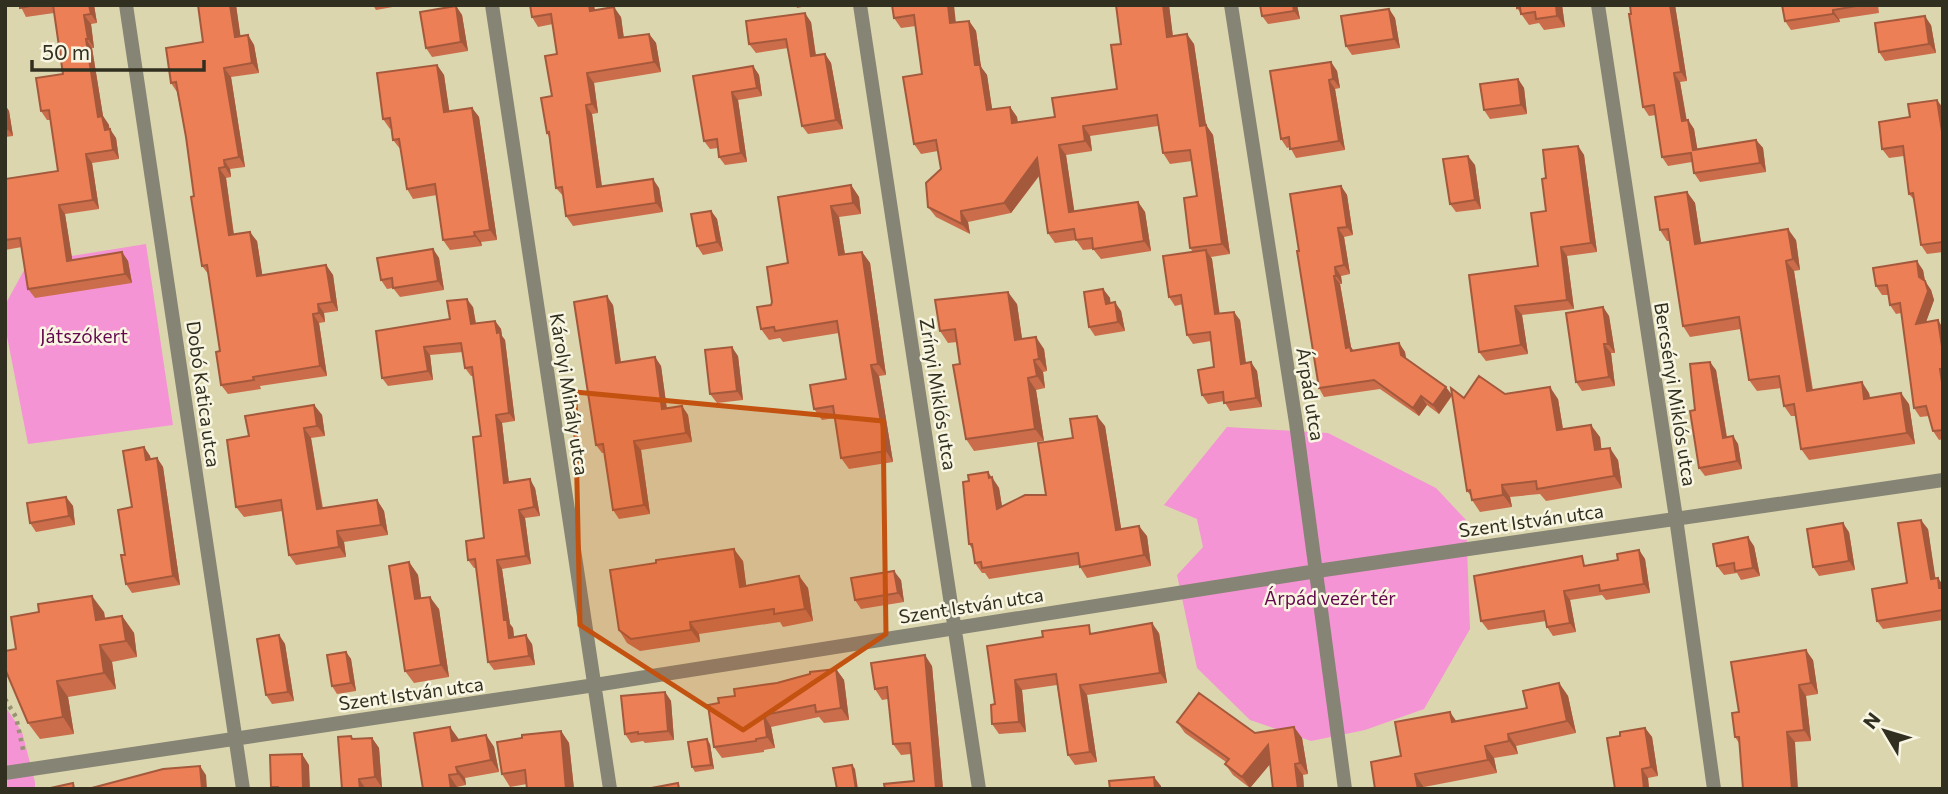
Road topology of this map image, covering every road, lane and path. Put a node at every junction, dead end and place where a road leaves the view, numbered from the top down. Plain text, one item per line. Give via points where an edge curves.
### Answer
1 (126, 5) edge
2 (492, 5) edge
3 (860, 5) edge
4 (1231, 5) edge
5 (1598, 5) edge
6 (1943, 480) edge
7 (1676, 518) junction
8 (1317, 571) junction
9 (955, 627) junction
10 (595, 685) junction
11 (5, 699) edge
12 (235, 738) junction
13 (27, 770) junction
14 (5, 773) edge
15 (243, 789) edge
16 (610, 789) edge
17 (979, 789) edge
18 (1345, 789) edge
19 (1714, 789) edge

1 - 12 street, Dobó Katica utca
2 - 10 street, Károlyi Mihály utca
3 - 9 street, Zrínyi Miklós utca
4 - 8 street, Árpád utca
5 - 7 street, Bercsényi Miklós utca
6 - 7 street, Szent István utca
7 - 8 street, Szent István utca
7 - 19 street, Bercsényi Miklós utca
8 - 9 street, Szent István utca
8 - 18 street, Árpád utca
9 - 10 street, Szent István utca
9 - 17 street, Zrínyi Miklós utca
10 - 12 street, Szent István utca
10 - 16 street, Károlyi Mihály utca
11 - 13 path via 16,718
12 - 13 street, Szent István utca
12 - 15 street, Dobó Katica utca
13 - 14 street, Szent István utca

